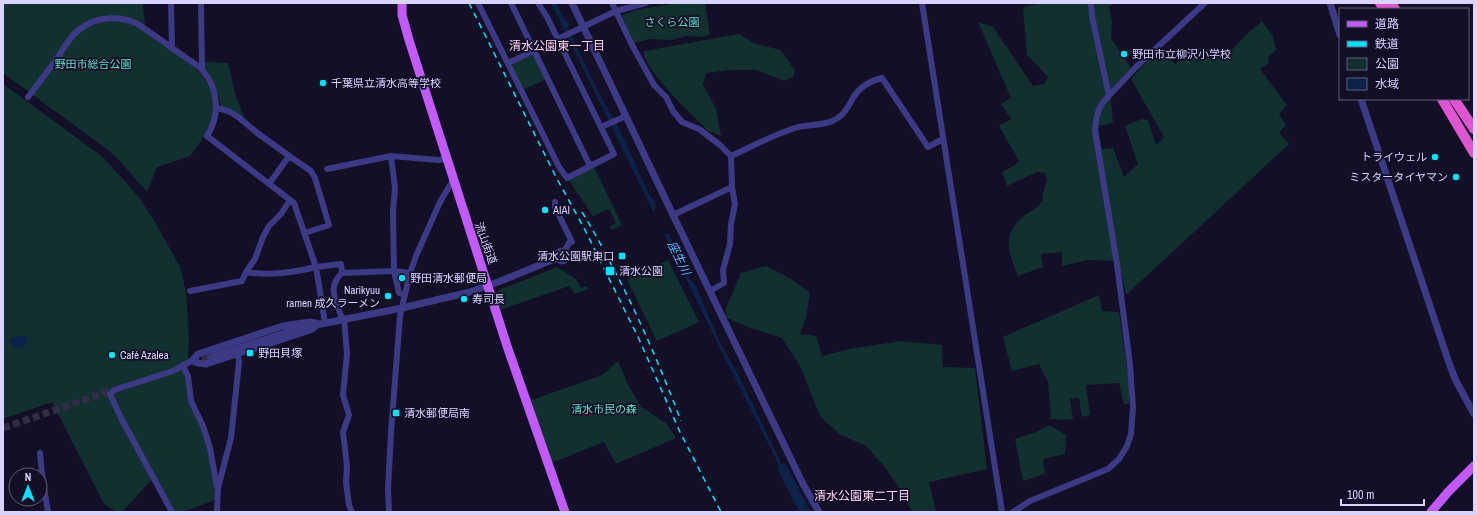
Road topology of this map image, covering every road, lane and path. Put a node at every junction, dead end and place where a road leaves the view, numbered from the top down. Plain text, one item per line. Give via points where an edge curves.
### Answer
1 (171, 3) edge
2 (201, 3) edge
3 (402, 3) edge
4 (478, 3) edge
5 (511, 3) edge
6 (538, 3) edge
7 (572, 3) edge
8 (612, 3) edge
9 (646, 3) edge
10 (922, 3) edge
11 (1091, 3) edge
12 (1205, 3) edge
13 (1330, 3) edge
14 (616, 11) junction
15 (580, 28) junction
16 (1339, 32) edge
17 (559, 37) junction
18 (172, 48) junction
19 (533, 50) junction
20 (508, 63) junction
21 (202, 69) junction
22 (1109, 96) junction
23 (28, 97) dead end
24 (1361, 100) edge
25 (1443, 100) edge
26 (1443, 100) edge
27 (1456, 102) edge
28 (216, 108) junction
29 (626, 116) junction
30 (1474, 123) edge
31 (603, 126) junction
32 (1474, 129) edge
33 (943, 139) junction
34 (1473, 144) edge
35 (1474, 153) edge
36 (289, 156) junction
37 (391, 156) junction
38 (731, 156) junction
39 (446, 158) junction
40 (590, 166) junction
41 (327, 169) dead end
42 (453, 180) junction
43 (269, 184) junction
44 (732, 187) junction
45 (290, 200) junction
46 (555, 202) dead end
47 (673, 215) junction
48 (305, 233) junction
49 (564, 252) joint
50 (316, 267) junction
51 (394, 271) junction
52 (246, 272) junction
53 (342, 273) junction
54 (410, 273) junction
55 (488, 286) junction
56 (190, 291) dead end
57 (710, 291) junction
58 (405, 296) junction
59 (402, 308) junction
60 (343, 319) junction
61 (322, 323) junction
62 (238, 354) junction
63 (211, 357) tunnel mouth
64 (192, 360) junction
65 (183, 366) junction
66 (1474, 414) edge
67 (40, 453) dead end
68 (1474, 466) edge
69 (218, 488) junction
70 (48, 512) edge
71 (172, 512) edge
72 (217, 512) edge
73 (352, 512) edge
74 (389, 512) edge
75 (565, 512) edge
76 (819, 512) edge
77 (1002, 512) edge
78 (1013, 512) edge
79 (1431, 512) edge

1 - 18 street
2 - 21 street
3 - 39 main road, 流山街道 via 404,21
4 - 20 street
5 - 19 street
6 - 17 street
7 - 15 street
8 - 14 street
9 - 14 street
10 - 33 street
11 - 22 street
12 - 22 street via 1136,67
13 - 16 street
14 - 15 street
14 - 38 street via 654,85 666,97 673,111 682,122 699,129
15 - 17 street
15 - 29 street
17 - 19 street
17 - 31 street
18 - 21 street
18 - 23 street via 127,19 93,22 82,27 72,37
19 - 20 street
19 - 40 street
20 - 40 street via 559,167 567,178
21 - 28 street via 212,86
22 - 78 street via 1099,106 1095,131 1120,265 1133,407 1131,434 1119,459 1108,469 1030,501
24 - 66 street via 1445,353 1455,379
25 - 34 highway
26 - 35 highway
27 - 30 highway
27 - 32 highway
28 - 36 street via 224,108 239,116 253,130
28 - 43 street via 216,118 207,136
29 - 31 street
29 - 47 street
31 - 40 street via 614,154
33 - 38 street via 928,147 882,78 860,88 839,118 775,135
33 - 77 street
36 - 43 street
36 - 48 street via 311,171 329,225
37 - 39 street via 438,160
37 - 41 street
37 - 51 street via 396,188 393,212
38 - 44 street
39 - 42 main road, 流山街道
42 - 54 street via 434,216
42 - 55 main road, 流山街道
43 - 45 street
44 - 47 street
44 - 57 street via 735,204 730,244 723,270 724,283
45 - 48 street via 294,203
45 - 52 street via 281,214 268,226 255,259
46 - 49 street via 572,242
47 - 57 street
48 - 50 street
49 - 55 street via 566,259 561,261 558,258
50 - 52 street via 263,275
50 - 53 street via 341,264
50 - 61 street
51 - 53 street
51 - 54 street
51 - 58 street via 399,293
52 - 56 street via 242,281
53 - 60 street via 335,282 333,296
54 - 58 street
55 - 59 street
55 - 75 main road, 流山街道
57 - 76 street
58 - 59 street
59 - 60 street
59 - 74 street via 392,404
60 - 61 street
60 - 73 street via 347,354 343,395 349,415 343,432 346,482
61 - 62 street via 310,330
61 - 63 street
61 - 64 street via 283,326 198,354
62 - 64 street via 206,364
62 - 69 street via 231,438
64 - 65 street
65 - 69 street via 188,376 191,401 210,448
65 - 71 street via 114,390 110,394 120,418
67 - 70 street
68 - 79 main road
69 - 72 street

